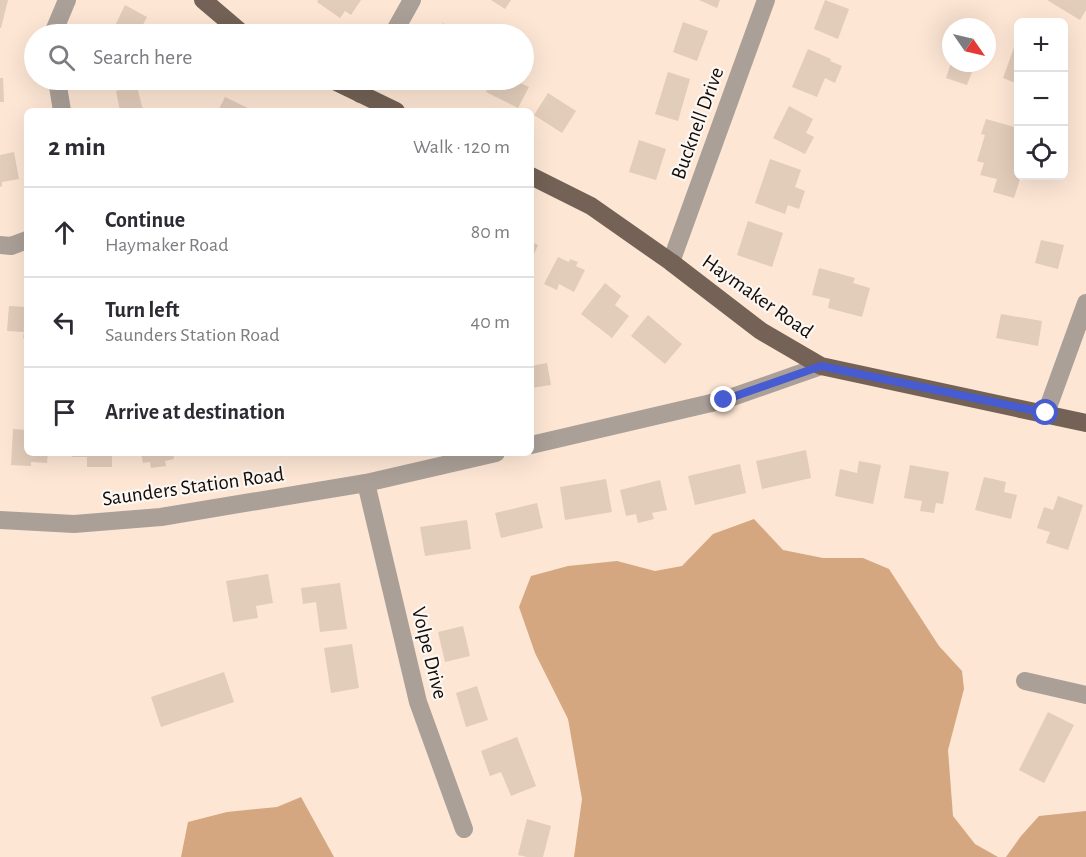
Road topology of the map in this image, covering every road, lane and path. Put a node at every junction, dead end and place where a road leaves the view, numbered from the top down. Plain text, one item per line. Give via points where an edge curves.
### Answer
1 (67, 0) edge
2 (203, 0) edge
3 (412, 0) edge
4 (766, 0) edge
5 (57, 24) edge
6 (231, 24) edge
7 (399, 24) edge
8 (59, 90) edge
9 (368, 90) edge
10 (62, 108) edge
11 (392, 108) edge
12 (534, 178) edge
13 (24, 241) edge
14 (0, 245) edge
15 (671, 262) junction
16 (1086, 303) edge
17 (821, 366) junction
18 (1046, 413) junction
19 (1086, 423) edge
20 (534, 444) edge
21 (483, 456) edge
22 (366, 483) junction
23 (0, 520) edge
24 (1024, 681) dead end
25 (1086, 695) edge
26 (464, 829) dead end

1 - 5 street
2 - 6 main road
3 - 7 street
4 - 15 street, Bucknell Drive
8 - 10 street
9 - 11 main road
12 - 15 main road, Haymaker Road via 591,206
13 - 14 street
15 - 17 main road, Haymaker Road via 761,331
16 - 18 street
17 - 18 main road, Haymaker Road
17 - 20 street via 724,400
18 - 19 main road, Haymaker Road
21 - 22 street, Saunders Station Road
22 - 23 street, Saunders Station Road via 161,517 74,524
22 - 26 street, Volpe Drive via 418,702
24 - 25 street

